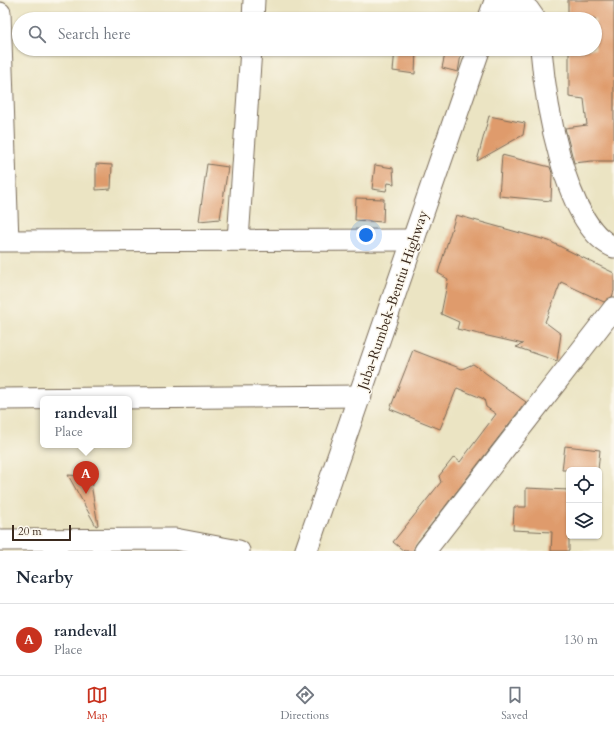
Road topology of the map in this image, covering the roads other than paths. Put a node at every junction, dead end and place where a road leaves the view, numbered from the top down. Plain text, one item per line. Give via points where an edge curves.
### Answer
1 (254, 0) edge
2 (494, 7) edge
3 (253, 12) edge
4 (530, 12) edge
5 (0, 13) edge
6 (251, 56) edge
7 (477, 56) edge
8 (542, 56) edge
9 (238, 240) junction
10 (414, 240) junction
11 (4, 241) edge
12 (614, 247) edge
13 (614, 308) edge
14 (361, 396) junction
15 (132, 398) edge
16 (0, 399) edge
17 (40, 399) edge
18 (0, 540) edge
19 (239, 551) edge
20 (306, 551) edge
21 (425, 551) edge

1 - 3 street
2 - 4 street via 528,9
5 - 11 street
6 - 9 street
7 - 10 main road, Juba-Rumbek-Bentiu Highway
8 - 12 street via 553,133 571,193 589,226
9 - 10 street
9 - 11 street
10 - 14 main road, Juba-Rumbek-Bentiu Highway
13 - 21 street
14 - 15 street
14 - 20 main road, Juba-Rumbek-Bentiu Highway
16 - 17 street
18 - 19 street via 175,539

